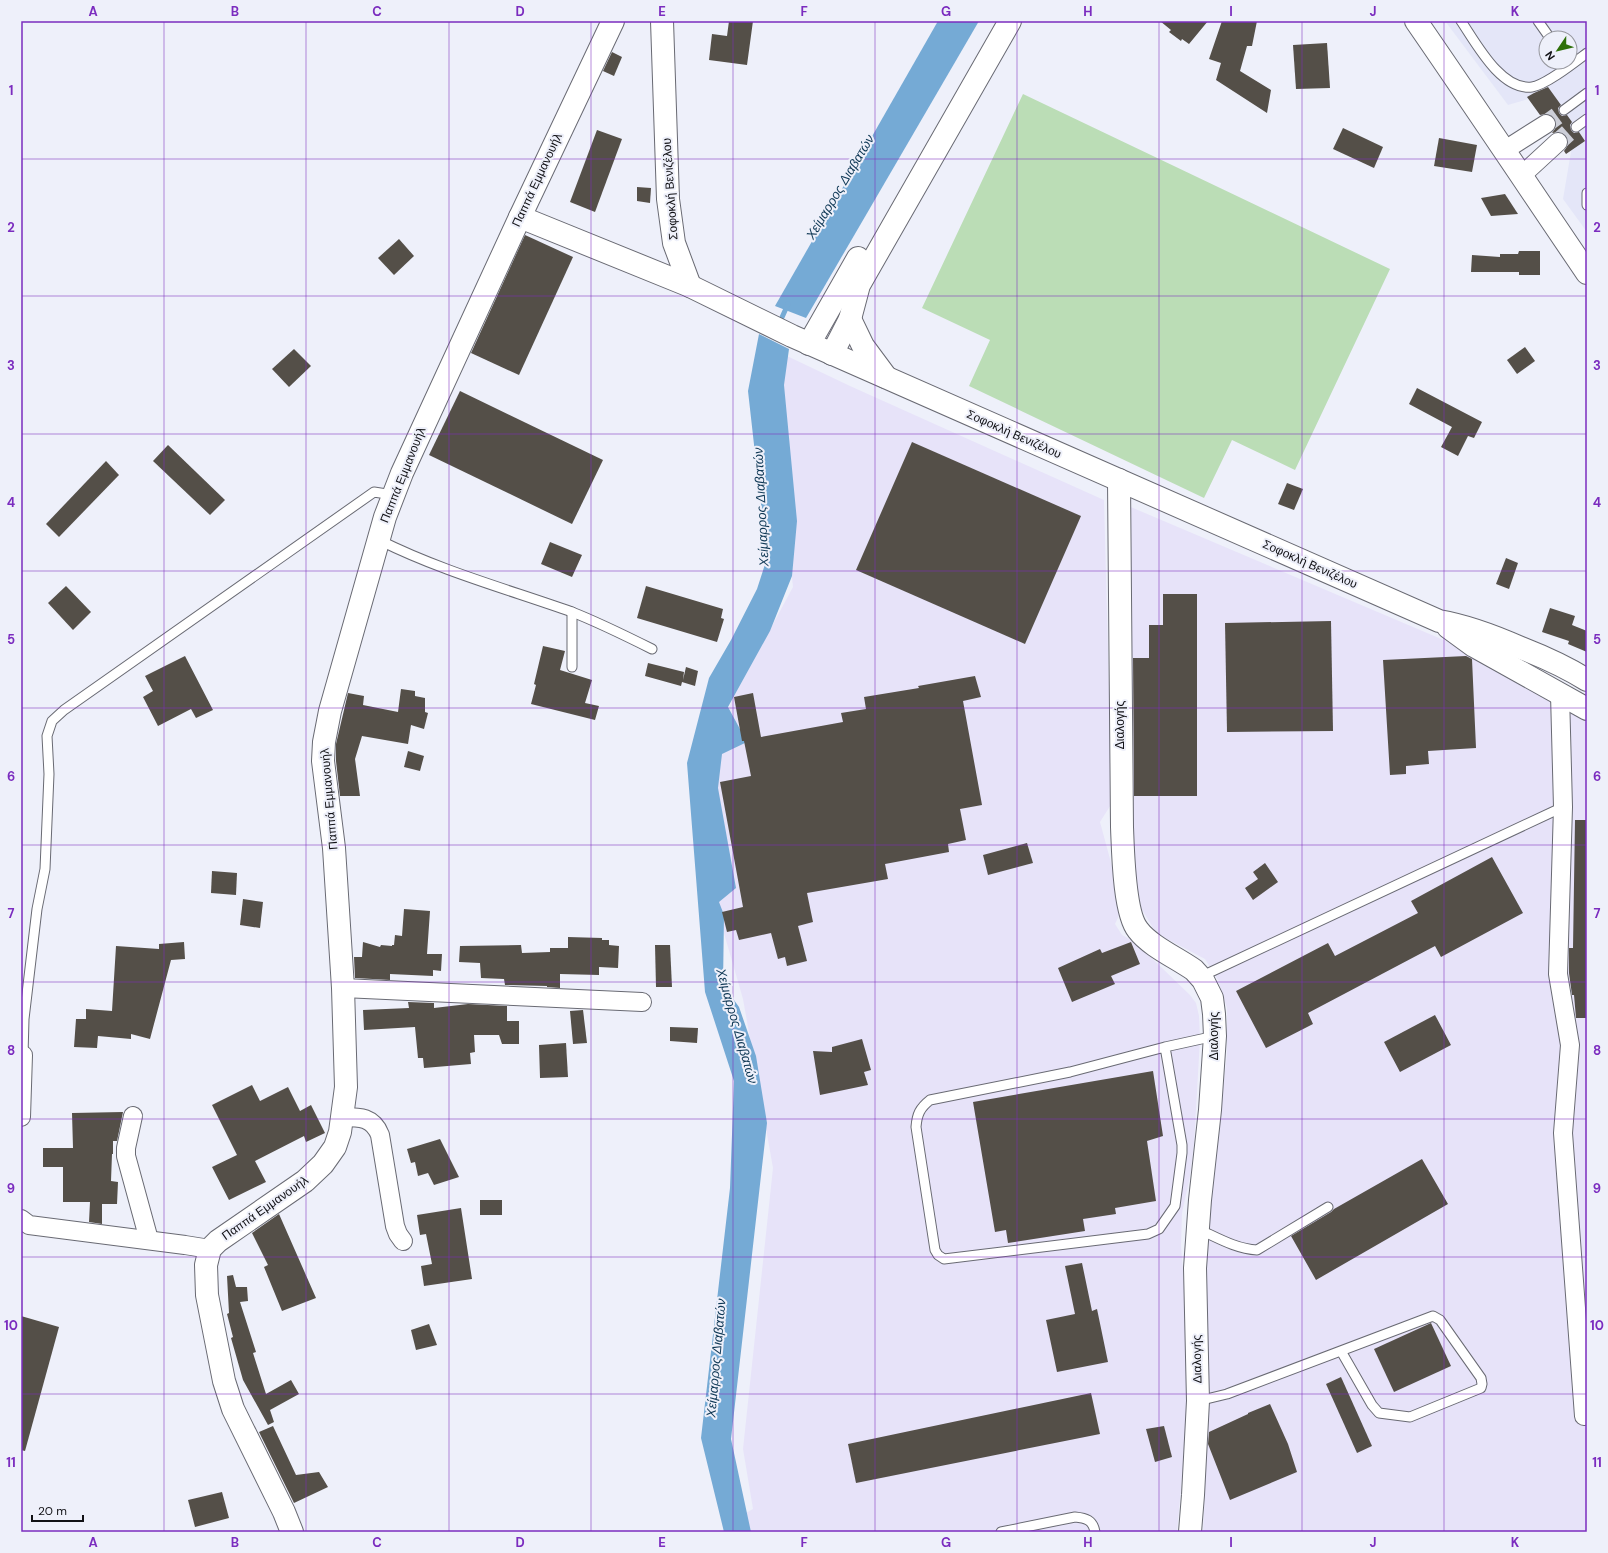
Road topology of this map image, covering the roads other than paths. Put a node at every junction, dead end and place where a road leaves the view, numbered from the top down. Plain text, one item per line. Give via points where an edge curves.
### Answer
1 (613, 21) edge
2 (662, 21) edge
3 (994, 21) edge
4 (1010, 21) edge
5 (1416, 21) edge
6 (1461, 21) edge
7 (1538, 21) edge
8 (1544, 30) edge
9 (1587, 53) edge
10 (1578, 58) edge
11 (1560, 70) edge
12 (1587, 93) edge
13 (1564, 110) tunnel mouth
14 (1587, 119) edge
15 (1546, 124) tunnel mouth
16 (1576, 127) tunnel mouth
17 (1558, 142) tunnel mouth
18 (1505, 150) junction
19 (1521, 176) junction
20 (1587, 193) edge
21 (1587, 205) edge
22 (520, 217) junction
23 (1587, 273) edge
24 (690, 286) junction
25 (850, 319) junction
26 (800, 340) junction
27 (832, 354) junction
28 (887, 378) junction
29 (1119, 480) junction
30 (393, 495) junction
31 (379, 540) junction
32 (572, 612) junction
33 (1439, 621) junction
34 (652, 649) dead end
35 (572, 667) dead end
36 (1587, 680) edge
37 (1560, 694) junction
38 (1587, 709) edge
39 (1563, 807) junction
40 (1200, 977) junction
41 (343, 988) junction
42 (642, 1002) dead end
43 (1215, 1036) junction
44 (1165, 1047) junction
45 (23, 1056) joint
46 (21, 1116) edge
47 (133, 1116) dead end
48 (343, 1117) junction
49 (1328, 1206) dead end
50 (21, 1219) edge
51 (1198, 1229) junction
52 (148, 1240) junction
53 (403, 1241) dead end
54 (210, 1250) junction
55 (1341, 1351) junction
56 (1198, 1401) junction
57 (1584, 1416) dead end
58 (292, 1532) edge
59 (1001, 1532) edge
60 (1095, 1532) edge
61 (1190, 1532) edge

1 - 22 street, Παππά Εμμανουήλ
2 - 24 street, Σοφοκλή Βενιζέλου via 668,199 677,256
3 - 26 street
4 - 25 street via 859,285
5 - 18 street
6 - 11 lane via 1496,71 1512,84 1533,86
7 - 8 lane
9 - 10 lane
12 - 13 lane
14 - 16 lane
15 - 18 street
17 - 19 street
18 - 19 street
19 - 23 street
20 - 21 lane
22 - 24 street
22 - 30 street, Παππά Εμμανουήλ
24 - 26 street, Σοφοκλή Βενιζέλου
25 - 27 street
25 - 28 street via 863,346
26 - 27 street, Σοφοκλή Βενιζέλου
27 - 28 street, Σοφοκλή Βενιζέλου
28 - 29 street, Σοφοκλή Βενιζέλου
29 - 33 street, Σοφοκλή Βενιζέλου
29 - 40 street, Διαλογής via 1122,827 1129,907 1133,923 1142,934 1194,970
30 - 31 street, Παππά Εμμανουήλ
30 - 45 lane via 374,492 64,710 52,722 47,736 49,774 45,869 37,910 24,1019
31 - 32 lane via 455,573
31 - 41 street, Παππά Εμμανουήλ via 336,685 324,742 323,761 334,848
32 - 34 lane
32 - 35 lane
33 - 36 street, Σοφοκλή Βενιζέλου via 1481,631 1565,666
33 - 37 street via 1474,646
37 - 38 street
37 - 39 street
39 - 40 lane
39 - 57 street via 1558,974 1570,1045 1563,1133
40 - 43 street, Διαλογής via 1214,1006
41 - 42 street
41 - 48 street, Παππά Εμμανουήλ via 346,1087
43 - 44 lane
43 - 51 street, Διαλογής
44 - 44 lane via 1070,1072 930,1100 922,1106 917,1116 916,1127 935,1250 938,1255 944,1259 1148,1234 1159,1229 1175,1206 1182,1153
45 - 46 street
47 - 52 street via 126,1156
48 - 53 street via 359,1117 373,1122 378,1128 395,1226
48 - 54 street, Παππά Εμμανουήλ via 335,1147 305,1181 218,1240
49 - 51 lane via 1257,1250 1250,1250
50 - 52 street via 29,1225
51 - 56 street, Διαλογής
52 - 54 street
54 - 58 street, Παππά Εμμανουήλ via 206,1265 207,1295 224,1381 234,1409
55 - 55 lane via 1432,1316 1440,1320 1481,1378 1482,1384 1481,1388 1410,1417 1379,1413
55 - 56 lane via 1227,1394
56 - 61 street, Διαλογής
59 - 60 lane via 1075,1517 1090,1520

